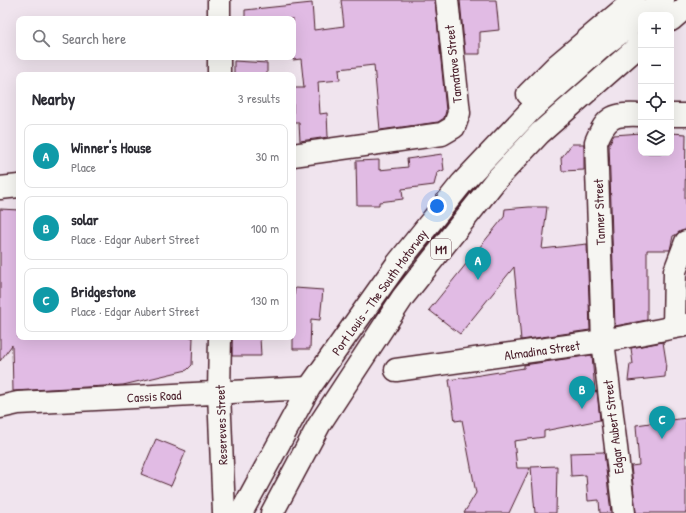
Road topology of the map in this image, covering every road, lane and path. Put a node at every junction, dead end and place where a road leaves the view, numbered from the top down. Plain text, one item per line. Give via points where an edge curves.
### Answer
1 (219, 0) edge
2 (447, 0) edge
3 (634, 0) edge
4 (663, 0) edge
5 (686, 7) edge
6 (648, 12) edge
7 (219, 16) edge
8 (674, 17) edge
9 (638, 19) edge
10 (686, 21) edge
11 (674, 31) edge
12 (638, 47) edge
13 (638, 58) edge
14 (219, 60) edge
15 (219, 72) edge
16 (638, 115) edge
17 (674, 115) edge
18 (686, 115) edge
19 (540, 133) junction
20 (296, 155) edge
21 (16, 186) edge
22 (0, 188) edge
23 (686, 242) edge
24 (397, 264) junction
25 (680, 326) edge
26 (220, 340) edge
27 (603, 341) junction
28 (396, 370) dead end
29 (309, 388) junction
30 (219, 393) junction
31 (6, 401) edge
32 (224, 513) edge
33 (241, 513) edge
34 (272, 513) edge
35 (624, 513) edge

1 - 7 main road
2 - 20 main road, Tamatave Street via 458,113 454,127 442,134
3 - 24 main road via 556,66 498,126 453,178
4 - 6 main road
5 - 8 main road
9 - 24 main road, Port Louis – The South Motorway / M1 via 603,46 531,110 462,183
10 - 11 main road
12 - 19 main road, Port Louis – The South Motorway / M1
13 - 19 main road
14 - 15 main road
16 - 27 main road, Tanner Street via 618,114 603,125 596,142
17 - 18 main road
19 - 34 main road, Port Louis – The South Motorway / M1 via 495,181 403,298 318,425
21 - 22 main road
23 - 25 main road via 675,271
24 - 29 main road, Port Louis – The South Motorway / M1
25 - 27 main road, Almadina Street
26 - 30 main road, Resereves Street
27 - 28 main road, Almadina Street
27 - 35 main road, Edgar Aubert Street
29 - 30 main road, Cassis Road
29 - 33 main road, Port Louis – The South Motorway / M1
30 - 31 main road, Cassis Road
30 - 32 main road, Resereves Street

